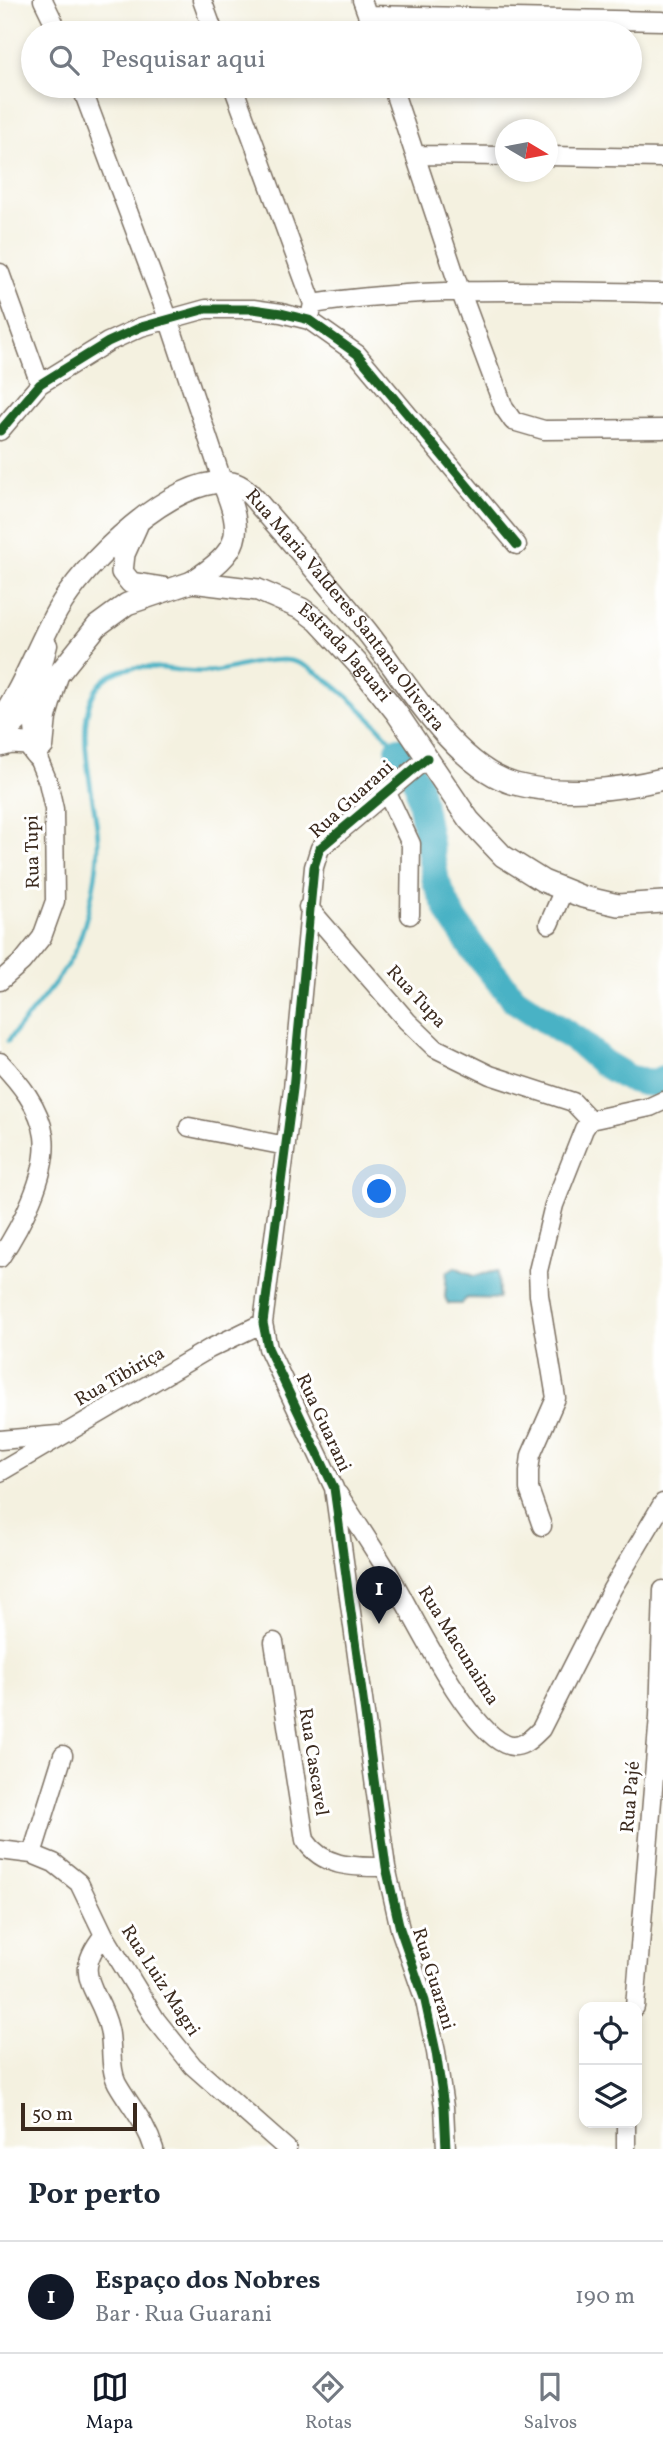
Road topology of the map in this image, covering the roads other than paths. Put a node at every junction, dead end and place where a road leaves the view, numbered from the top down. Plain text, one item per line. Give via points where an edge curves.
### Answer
1 (43, 0) edge
2 (202, 0) edge
3 (365, 7) edge
4 (53, 21) edge
5 (210, 21) edge
6 (663, 21) edge
7 (86, 98) edge
8 (237, 98) edge
9 (396, 98) edge
10 (416, 155) junction
11 (495, 156) edge
12 (558, 156) edge
13 (663, 158) edge
14 (0, 273) edge
15 (460, 290) junction
16 (663, 293) edge
17 (311, 312) junction
18 (168, 318) junction
19 (40, 384) junction
20 (663, 429) edge
21 (0, 431) edge
22 (223, 483) junction
23 (139, 520) junction
24 (517, 545) dead end
25 (192, 582) junction
26 (164, 589) junction
27 (58, 610) junction
28 (391, 663) junction
29 (59, 675) junction
30 (370, 680) junction
31 (32, 707) junction
32 (0, 720) edge
33 (0, 737) edge
34 (0, 746) edge
35 (37, 755) junction
36 (423, 762) junction
37 (663, 779) edge
38 (48, 782) junction
39 (386, 791) junction
40 (564, 889) junction
41 (663, 902) edge
42 (308, 906) junction
43 (410, 915) dead end
44 (549, 924) dead end
45 (0, 981) edge
46 (0, 1062) edge
47 (663, 1101) edge
48 (590, 1120) junction
49 (189, 1127) dead end
50 (286, 1146) junction
51 (0, 1258) edge
52 (263, 1322) junction
53 (65, 1434) junction
54 (0, 1440) edge
55 (0, 1472) edge
56 (334, 1488) junction
57 (663, 1503) edge
58 (542, 1526) dead end
59 (663, 1590) edge
60 (274, 1642) dead end
61 (63, 1755) dead end
62 (0, 1850) edge
63 (33, 1854) junction
64 (386, 1867) junction
65 (104, 1935) junction
66 (635, 2002) edge
67 (626, 2128) edge
68 (154, 2149) edge
69 (287, 2149) edge
70 (446, 2149) edge
71 (625, 2149) edge

1 - 4 street
2 - 5 street
3 - 6 street
7 - 18 street
8 - 17 street
9 - 10 street
10 - 11 street
10 - 15 street
12 - 13 street
14 - 19 street
15 - 16 street
15 - 17 street via 356,298
15 - 20 street via 513,421 544,430
17 - 18 street via 228,307
17 - 24 street via 356,354
18 - 19 street via 108,342
18 - 22 street
19 - 21 street
22 - 23 main road, Rua Maria Valderes Santana Oliveira via 193,489
22 - 25 main road via 237,523 235,541 218,565
22 - 28 main road, Rua Maria Valderes Santana Oliveira via 247,491
23 - 26 main road via 124,554 122,572 131,583
23 - 27 main road, Rua Maria Valderes Santana Oliveira via 93,562
25 - 26 main road, Estrada Jaguari
25 - 30 main road, Estrada Jaguari via 245,587 282,597 318,621
26 - 29 main road, Estrada Jaguari via 110,614
27 - 31 street, Rua Maria Valderes Santana Oliveira
27 - 32 main road, Rua Maria Valderes Santana Oliveira
28 - 30 main road
28 - 37 main road, Rua Maria Valderes Santana Oliveira via 452,739 490,772 513,783 575,790
29 - 31 main road, Estrada Jaguari
29 - 38 street via 47,716
30 - 36 main road, Estrada Jaguari
31 - 33 main road, Estrada Jaguari
31 - 35 street, Rua Tupi
34 - 35 main road via 28,744
35 - 38 street, Rua Tupi
36 - 39 street, Rua Guarani
36 - 40 main road, Estrada Jaguari via 485,840 543,881
38 - 45 street, Rua Tupi via 54,809 55,901 42,937
39 - 42 street, Rua Guarani via 320,848
39 - 43 street via 411,844
40 - 41 main road, Estrada Jaguari via 618,905
40 - 44 street
42 - 48 street, Rua Tupa via 435,1048 490,1074 573,1102
42 - 50 street, Rua Guarani
46 - 51 street via 21,1084 44,1136 37,1182 20,1228
47 - 48 street
48 - 58 street via 554,1205 540,1261 539,1295 556,1398 531,1455 529,1471 529,1489
49 - 50 street
50 - 52 street, Rua Guarani
52 - 53 street, Rua Tibiriça
52 - 56 street, Rua Guarani via 268,1348
53 - 54 street
53 - 55 street, Rua Tibiriça
56 - 57 street, Rua Macunaima via 460,1698 489,1734 515,1746 527,1743 541,1729 612,1589
56 - 64 street, Rua Guarani
59 - 66 street, Rua Pajé via 659,1716
60 - 64 street, Rua Cascavel via 305,1840 322,1859
61 - 63 street
62 - 63 street, Rua Luiz Magri
63 - 65 street, Rua Luiz Magri via 54,1863 79,1883
64 - 70 street, Rua Guarani via 436,2052
65 - 68 street via 89,1958 90,1986 109,2027 117,2082 148,2129
65 - 69 street, Rua Luiz Magri via 156,2020 193,2066
67 - 71 street

